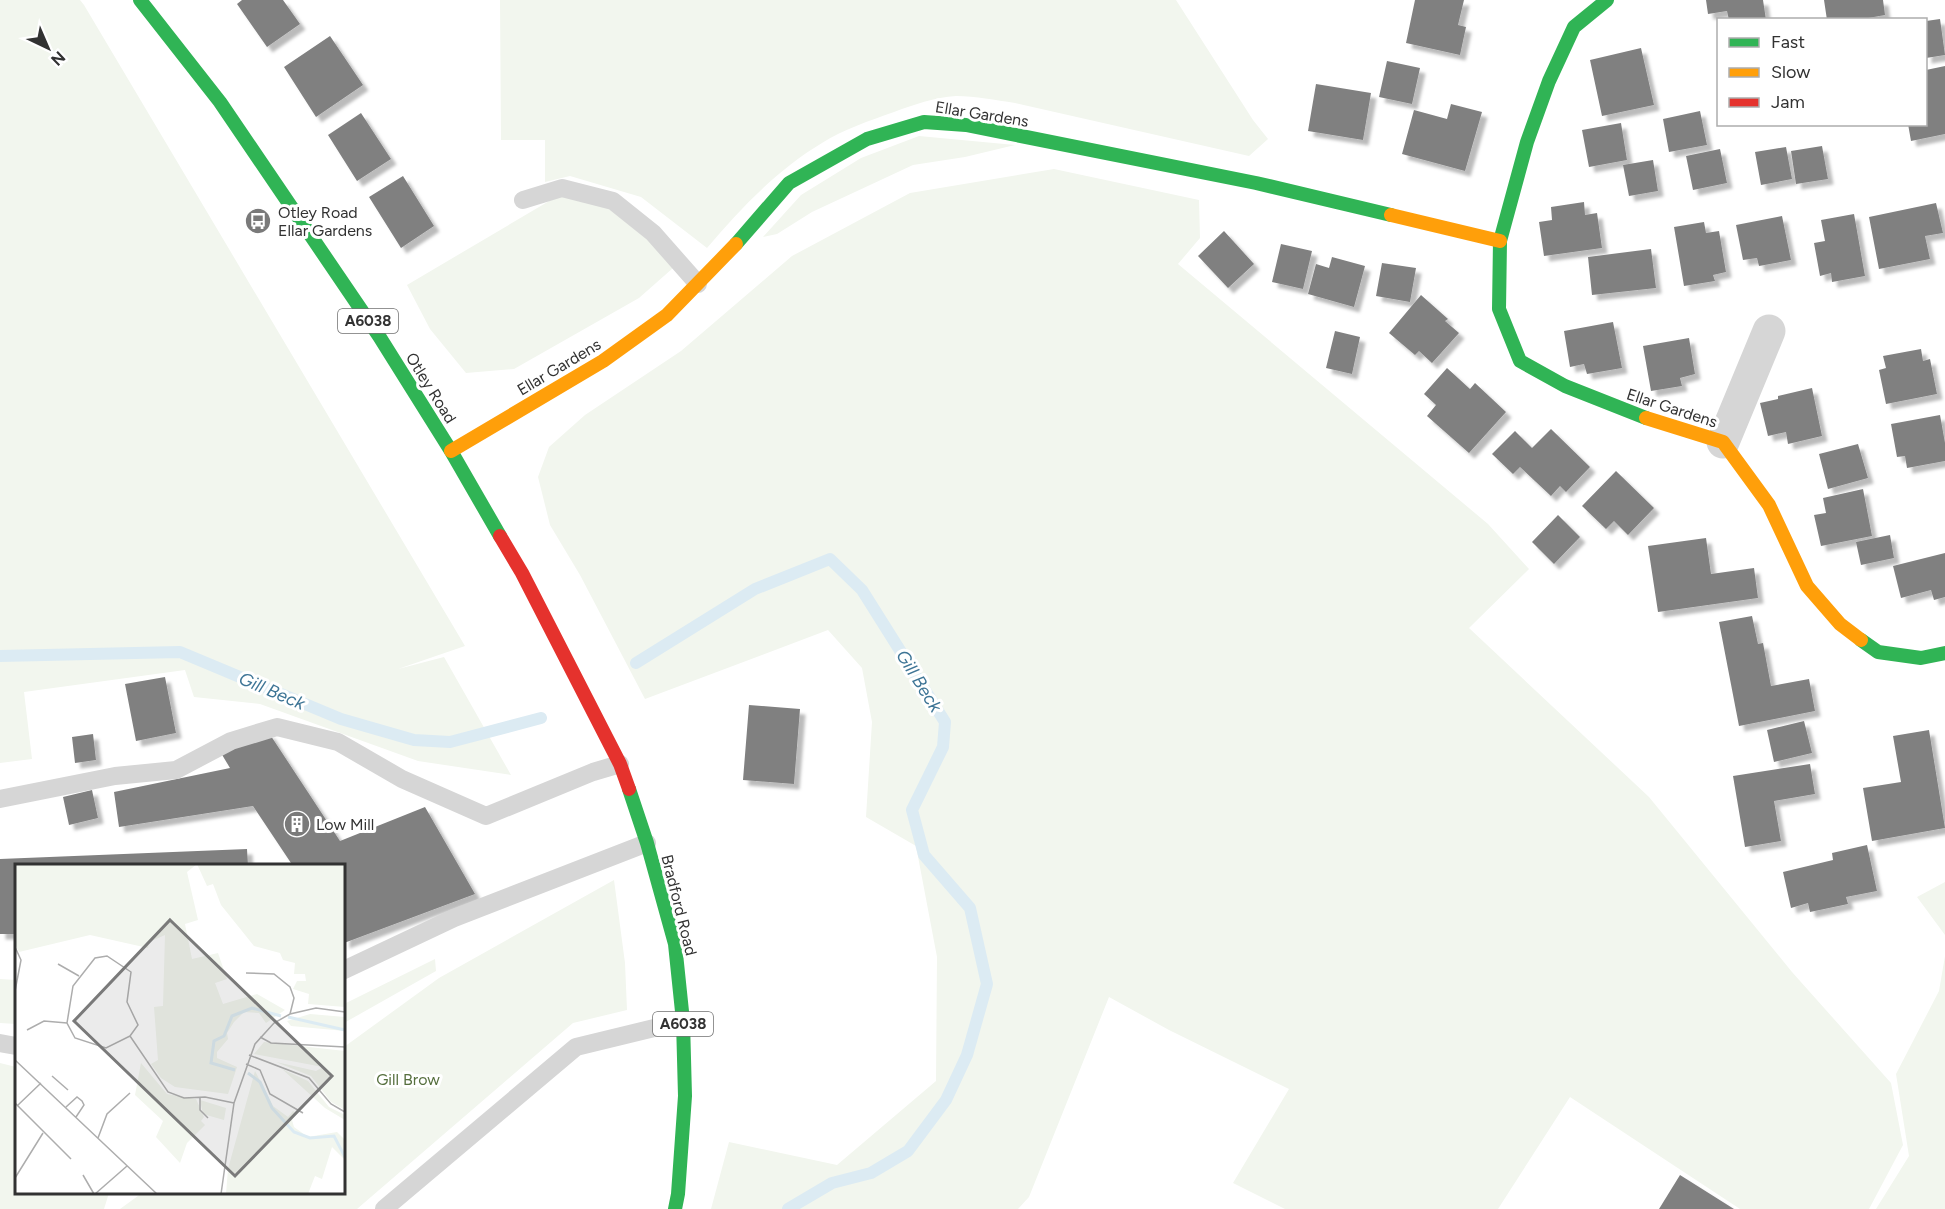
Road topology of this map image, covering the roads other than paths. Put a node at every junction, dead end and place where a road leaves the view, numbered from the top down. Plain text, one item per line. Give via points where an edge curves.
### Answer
1 (140, 0) edge
2 (1607, 0) edge
3 (523, 200) dead end
4 (1500, 241) junction
5 (698, 284) junction
6 (1768, 331) dead end
7 (1723, 441) junction
8 (451, 451) junction
9 (1945, 653) edge
10 (585, 693) joint
11 (620, 764) junction
12 (0, 799) edge
13 (647, 843) junction
14 (345, 970) edge
15 (683, 1021) junction
16 (0, 1043) edge
17 (15, 1046) edge
18 (384, 1209) edge
19 (675, 1209) edge

1 - 8 street, Otley Road / A6038 via 220,102 379,336
2 - 4 street, Ellar Gardens via 1574,27 1549,81 1527,142
3 - 5 lane via 562,188 613,201 653,233
4 - 5 street, Ellar Gardens via 1256,183 966,125 924,122 867,139 789,183
4 - 7 street, Ellar Gardens via 1498,309 1520,361 1565,386 1638,416
5 - 8 street, Ellar Gardens via 668,315 603,361
6 - 7 street
7 - 9 street, Ellar Gardens via 1769,505 1807,586 1840,624 1878,652 1921,658
8 - 10 street, Otley Road / A6038 via 522,573
10 - 11 street, Bradford Road / A6038
11 - 12 lane via 486,816 402,779 338,742 277,727 231,741 176,770 115,776
11 - 13 street, Bradford Road / A6038
13 - 14 lane via 454,918
13 - 15 street, Bradford Road / A6038 via 675,944
15 - 18 lane via 576,1047
15 - 19 street, Bradford Road / A6038 via 685,1096
16 - 17 lane

